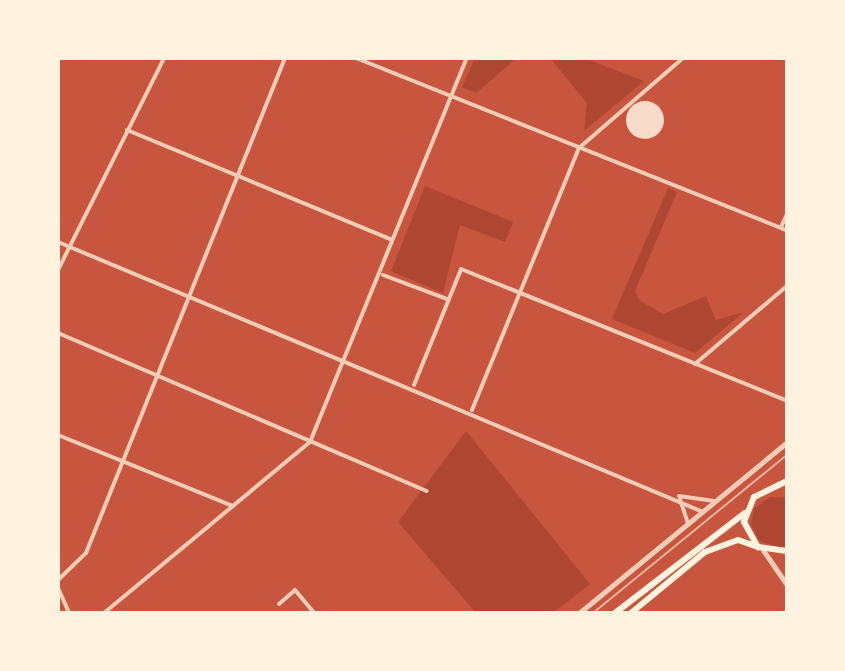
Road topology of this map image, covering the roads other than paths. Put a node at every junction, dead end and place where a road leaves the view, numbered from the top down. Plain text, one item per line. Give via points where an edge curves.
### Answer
1 (164, 58) edge
2 (285, 58) edge
3 (356, 58) edge
4 (467, 58) edge
5 (683, 58) edge
6 (450, 97) junction
7 (127, 130) junction
8 (579, 148) junction
9 (239, 176) junction
10 (787, 214) edge
11 (784, 228) edge
12 (392, 240) junction
13 (58, 242) edge
14 (67, 246) junction
15 (58, 270) edge
16 (383, 275) junction
17 (787, 286) edge
18 (518, 293) junction
19 (189, 295) junction
20 (447, 299) junction
21 (58, 333) edge
22 (344, 357) junction
23 (695, 364) junction
24 (158, 376) junction
25 (413, 386) junction
26 (787, 401) edge
27 (472, 410) junction
28 (58, 435) edge
29 (310, 442) junction
30 (787, 442) edge
31 (123, 459) junction
32 (787, 481) edge
33 (774, 488) junction
34 (787, 490) edge
35 (427, 491) dead end
36 (679, 496) junction
37 (717, 501) junction
38 (233, 506) junction
39 (703, 512) junction
40 (745, 513) junction
41 (688, 524) junction
42 (761, 549) junction
43 (787, 551) edge
44 (58, 580) edge
45 (787, 585) edge
46 (58, 588) edge
47 (279, 604) dead end
48 (69, 613) edge
49 (104, 613) edge
50 (314, 613) edge
51 (579, 613) edge
52 (615, 613) edge
53 (631, 613) edge

1 - 7 street
2 - 9 street
3 - 6 street
4 - 6 street
5 - 8 street
6 - 8 street
6 - 12 street
7 - 9 street
7 - 14 street
8 - 11 street
8 - 18 street
9 - 12 street
9 - 19 street
10 - 11 street
12 - 16 street
13 - 14 street
14 - 15 street
14 - 19 street
16 - 20 street
16 - 22 street
17 - 23 street
18 - 20 street via 461,269
18 - 23 street
18 - 27 street
19 - 22 street
19 - 24 street
20 - 25 street
21 - 24 street
22 - 25 street
22 - 29 street
23 - 26 street
24 - 29 street
24 - 31 street
25 - 27 street
27 - 36 street
28 - 31 street
29 - 35 street
29 - 38 street
30 - 37 street
31 - 38 street
31 - 44 street via 86,553
32 - 33 main road
33 - 34 main road
33 - 40 main road via 754,497
36 - 37 street
36 - 39 street
36 - 41 street
37 - 39 street
38 - 49 street
39 - 41 street
40 - 42 main road via 746,533
40 - 52 main road
41 - 51 street
42 - 43 main road
42 - 45 street
42 - 53 main road via 738,540 715,546
46 - 48 street
47 - 50 street via 295,590

